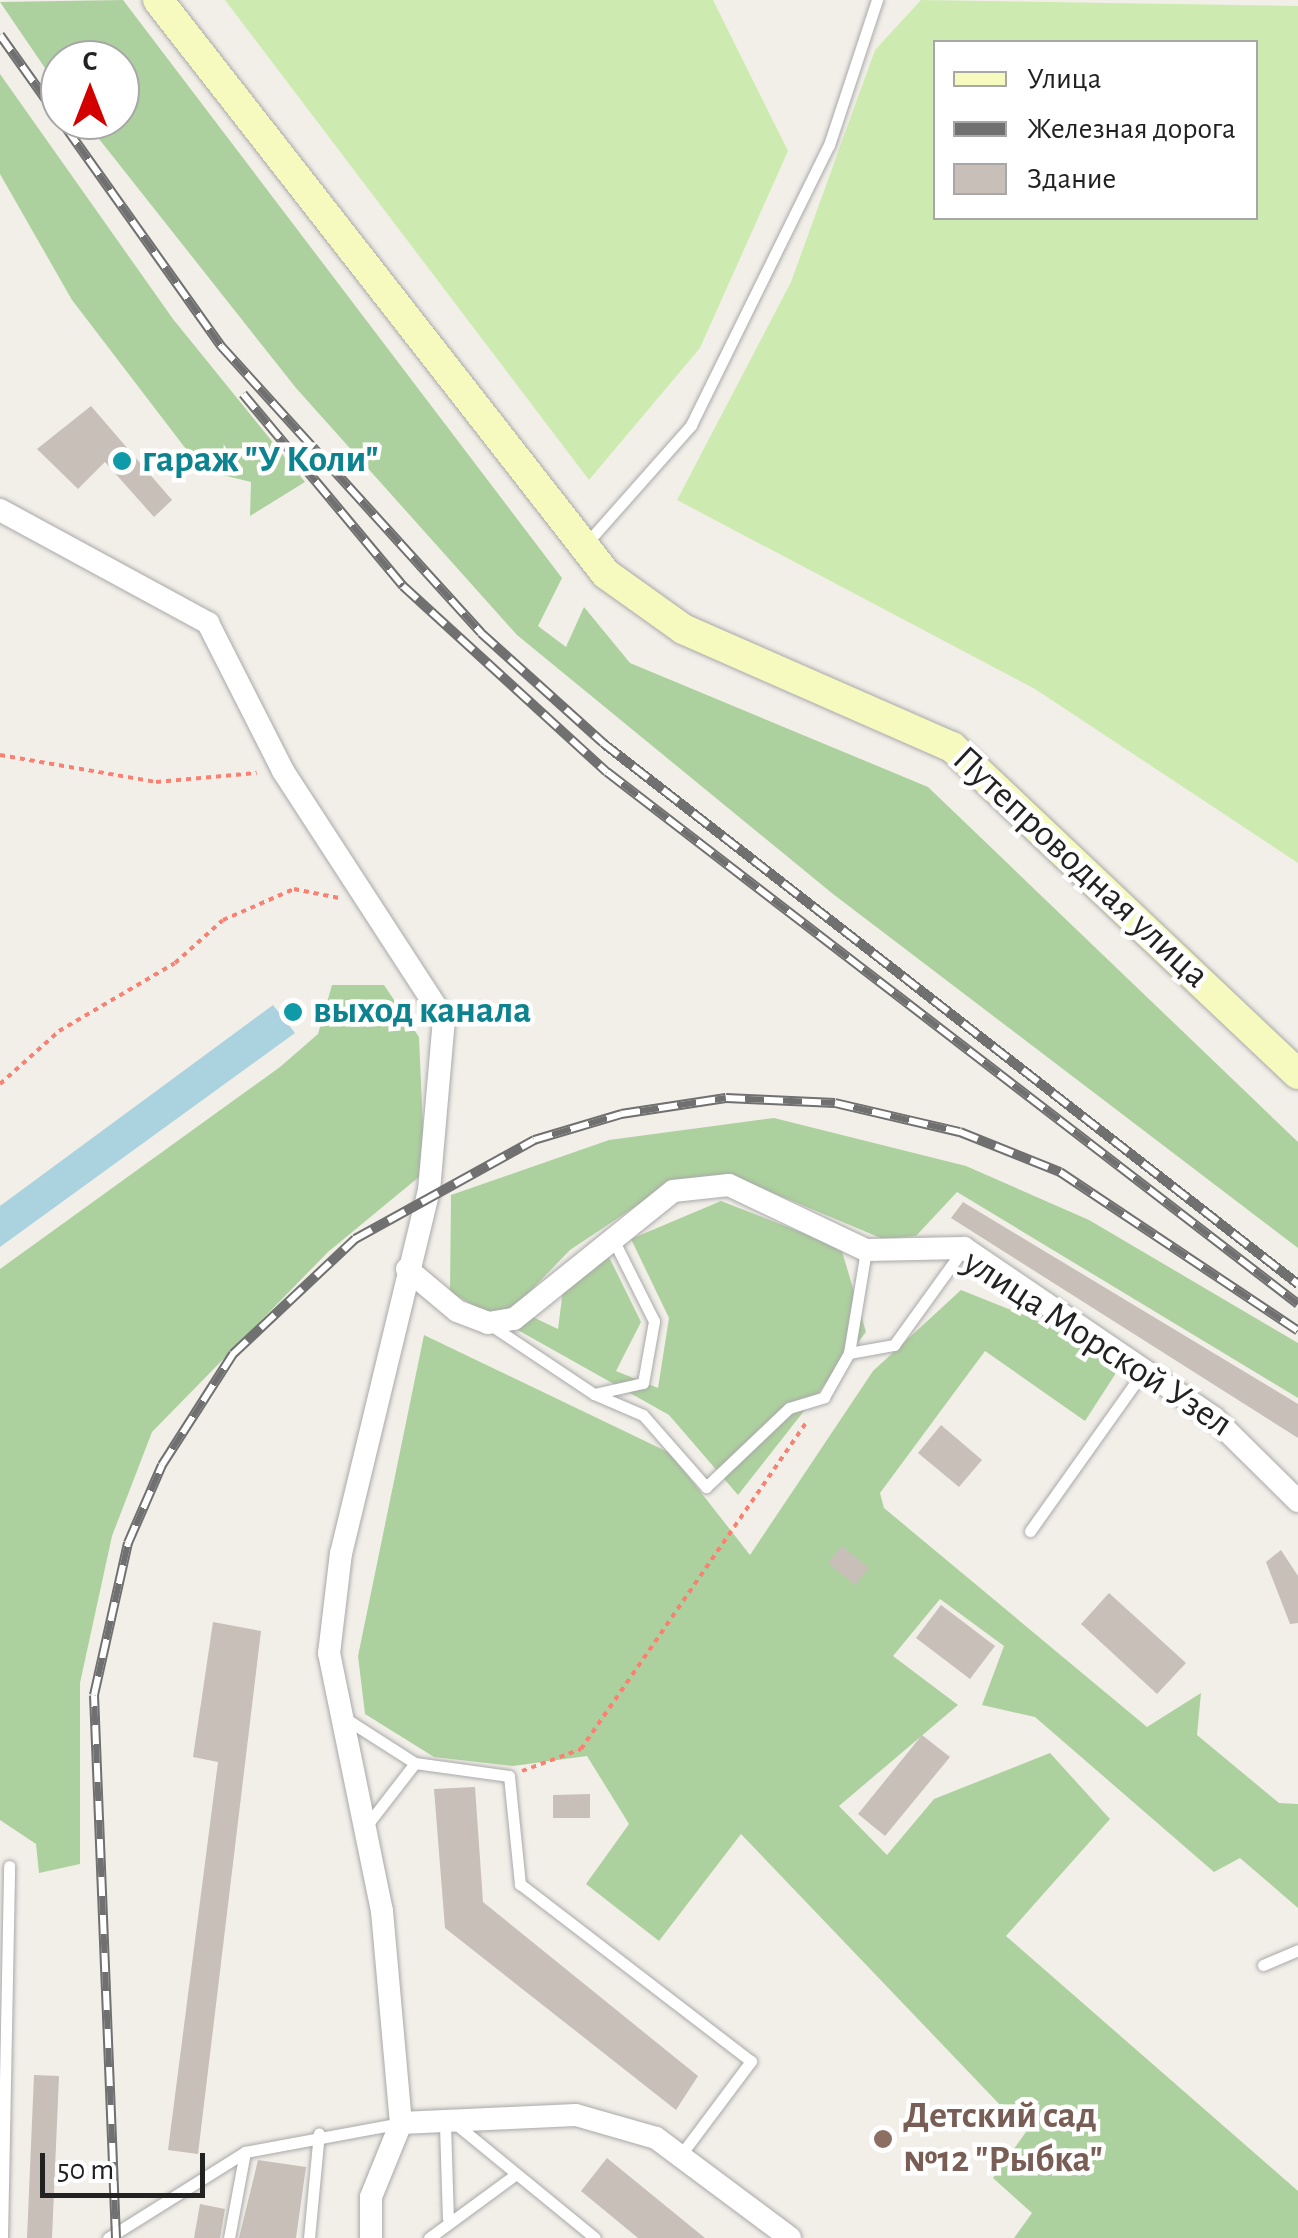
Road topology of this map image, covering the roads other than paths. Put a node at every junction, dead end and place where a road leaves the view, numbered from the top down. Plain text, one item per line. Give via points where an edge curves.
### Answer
1 (158, 0) edge
2 (878, 0) edge
3 (0, 510) edge
4 (584, 546) junction
5 (1298, 1074) edge
6 (612, 1235) junction
7 (964, 1248) junction
8 (866, 1250) junction
9 (407, 1269) junction
10 (488, 1324) junction
11 (849, 1353) junction
12 (1145, 1369) junction
13 (594, 1394) junction
14 (1298, 1501) edge
15 (1030, 1531) dead end
16 (335, 1711) junction
17 (416, 1763) junction
18 (363, 1830) junction
19 (9, 1866) dead end
20 (1298, 1950) edge
21 (1264, 1965) dead end
22 (401, 2123) junction
23 (451, 2125) junction
24 (318, 2134) junction
25 (245, 2152) junction
26 (680, 2156) junction
27 (516, 2174) junction
28 (448, 2218) junction
29 (2, 2238) edge
30 (108, 2238) edge
31 (229, 2238) edge
32 (309, 2238) edge
33 (371, 2238) edge
34 (429, 2238) edge
35 (595, 2238) edge
36 (790, 2238) edge

1 - 4 main road, Путепроводная улица
2 - 4 lane via 829,145 691,425
3 - 9 street via 208,623 283,771 444,1019 429,1190
4 - 5 main road, Путепроводная улица via 683,629 952,747
6 - 8 street, улица Морской Узел via 673,1190 729,1186
6 - 10 street, улица Морской Узел via 514,1319
6 - 13 lane via 654,1321 643,1383
7 - 8 street, улица Морской Узел
7 - 11 lane via 894,1345
7 - 12 street, улица Морской Узел
8 - 11 lane
9 - 10 street via 457,1311
9 - 16 street via 341,1553 328,1653
10 - 13 lane
11 - 13 lane via 824,1396 789,1408 706,1487 643,1414
12 - 14 street, улица Морской Узел via 1256,1452
12 - 15 lane
16 - 17 lane
16 - 18 street
17 - 18 lane
17 - 26 lane via 508,1776 520,1884 751,2061
18 - 22 street via 382,1910
19 - 29 lane
20 - 21 lane
22 - 23 street
22 - 24 lane
22 - 33 street via 372,2197
23 - 26 street via 576,2115 656,2138
23 - 27 lane
23 - 28 lane
24 - 25 lane
24 - 32 lane
25 - 30 lane
25 - 31 lane
26 - 36 street
27 - 28 lane
27 - 35 lane
28 - 34 lane

